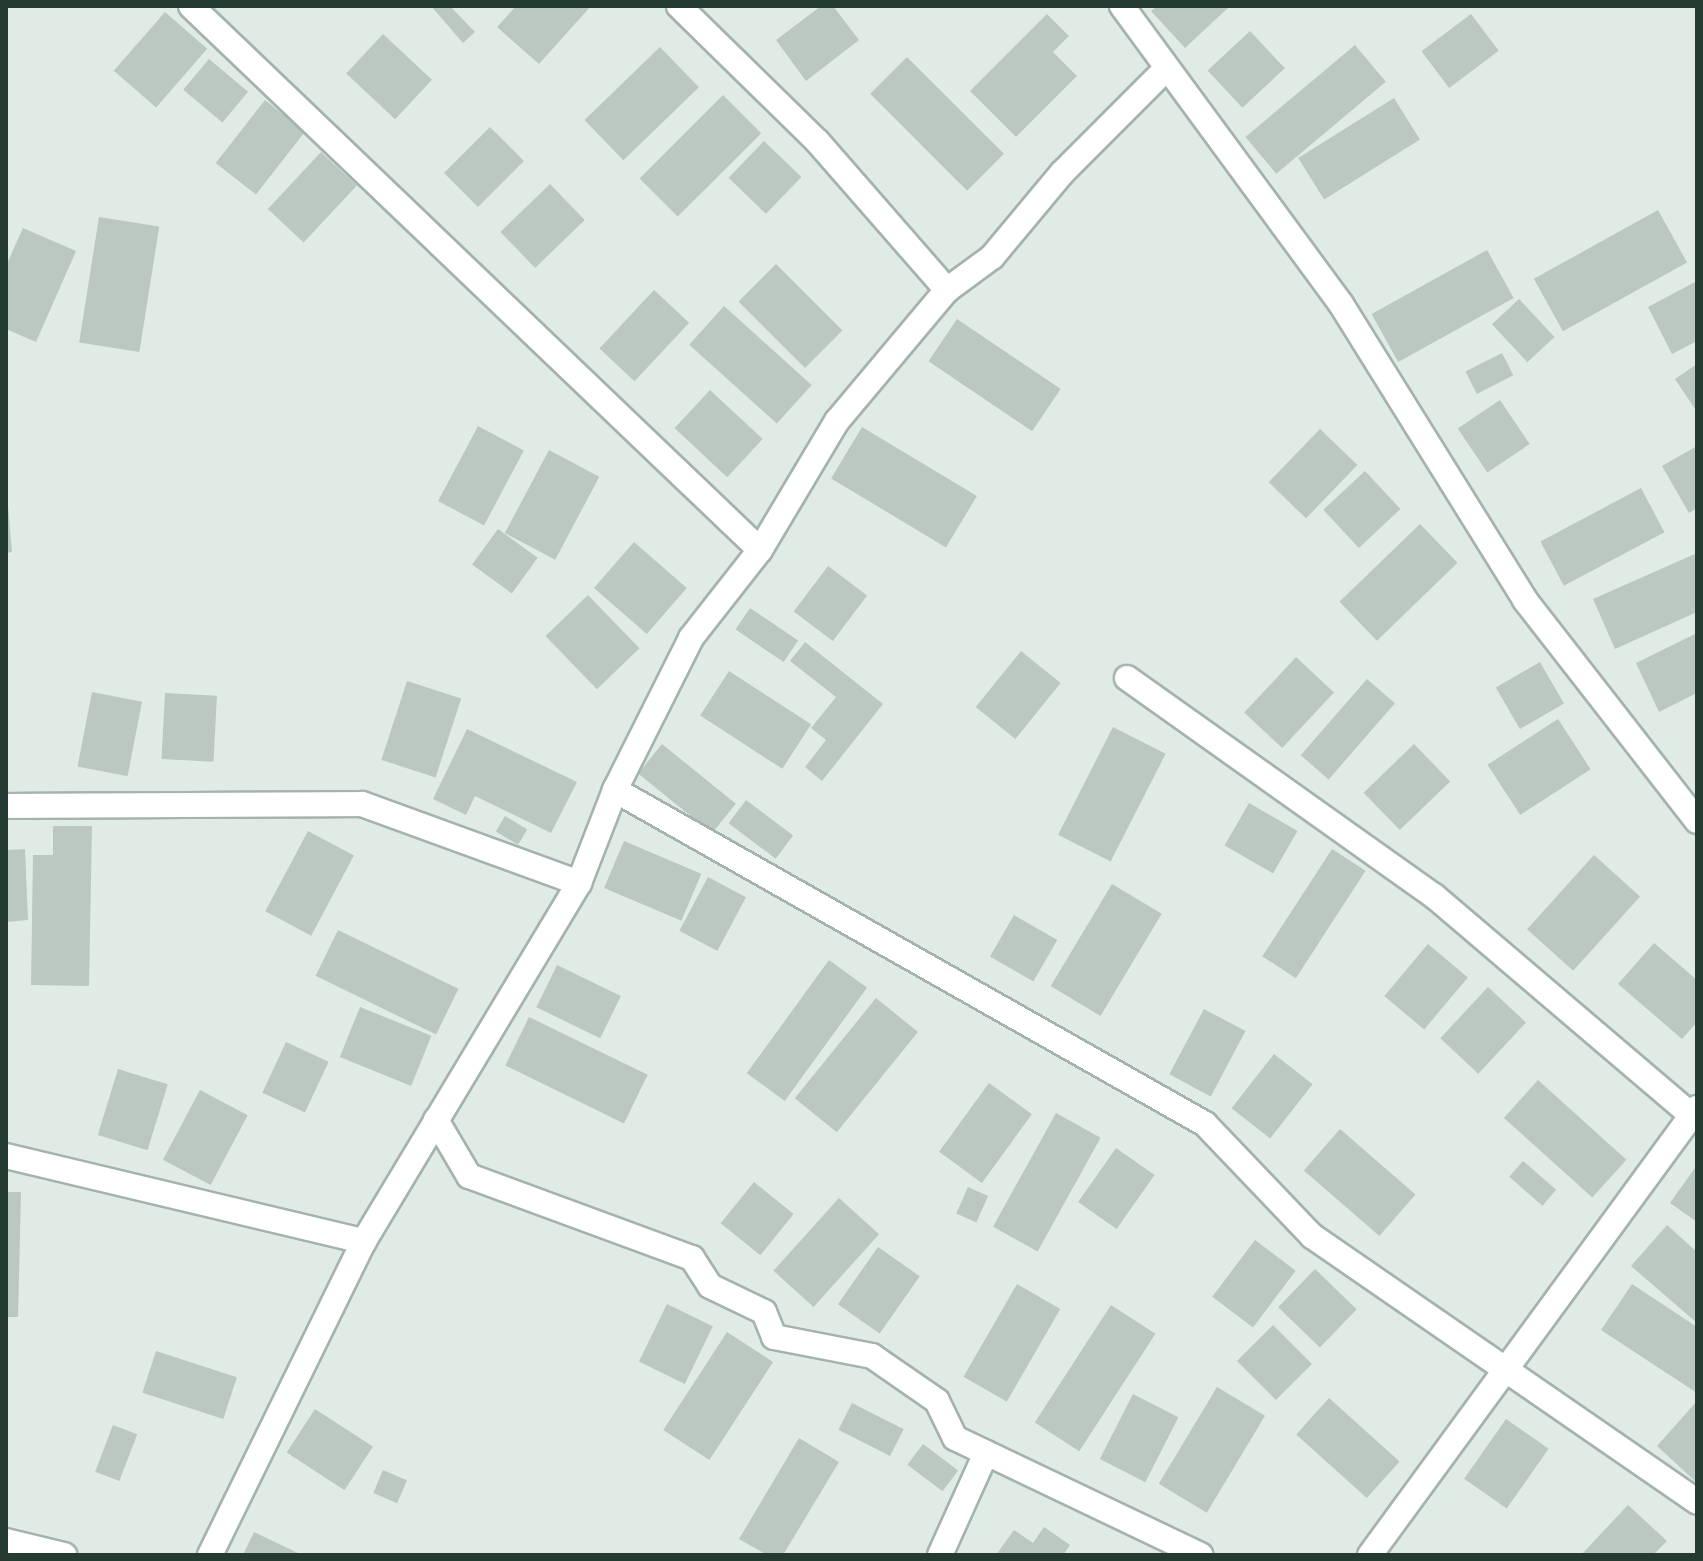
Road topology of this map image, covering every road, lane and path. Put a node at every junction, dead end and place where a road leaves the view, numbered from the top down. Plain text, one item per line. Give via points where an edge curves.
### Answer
1 (191, 6) edge
2 (679, 6) edge
3 (1122, 6) edge
4 (1167, 68) junction
5 (947, 290) junction
6 (760, 550) junction
7 (1127, 678) dead end
8 (615, 790) junction
9 (6, 806) edge
10 (1697, 821) edge
11 (579, 883) junction
12 (1693, 1111) edge
13 (436, 1120) junction
14 (6, 1156) edge
15 (364, 1241) junction
16 (1503, 1371) junction
17 (986, 1453) junction
18 (1697, 1502) edge
19 (6, 1541) edge
20 (64, 1555) edge
21 (210, 1555) edge
22 (940, 1555) edge
23 (1200, 1555) edge
24 (1370, 1555) edge

1 - 6 street
2 - 5 street via 817,141
3 - 4 street
4 - 5 street via 1062,173 992,257
4 - 10 street via 1341,304 1525,600
5 - 6 street via 837,421
6 - 8 street via 691,638
7 - 12 street via 1434,896
8 - 11 street
8 - 16 street via 1205,1124 1312,1236
9 - 11 street via 362,804
11 - 13 street
12 - 16 street via 1625,1212
13 - 15 street
13 - 17 street via 469,1176 692,1258 710,1286 764,1312 774,1337 872,1356 937,1401 955,1438
14 - 15 street
15 - 21 street
16 - 18 street
16 - 24 street
17 - 22 street
17 - 23 street
19 - 20 street

